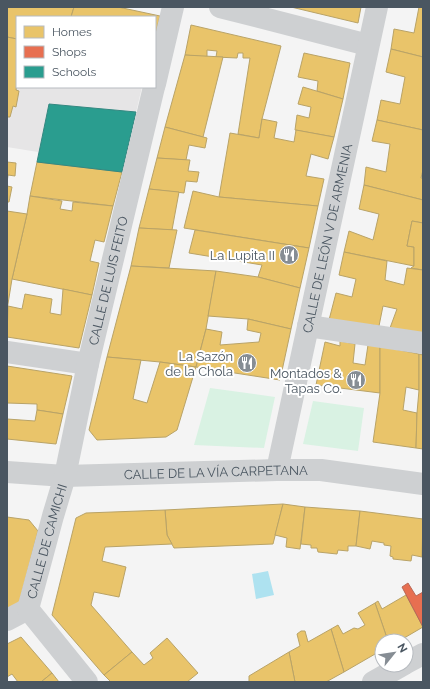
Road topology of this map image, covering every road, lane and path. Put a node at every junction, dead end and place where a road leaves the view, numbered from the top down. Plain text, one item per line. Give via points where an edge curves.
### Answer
1 (173, 7) edge
2 (220, 7) edge
3 (377, 7) edge
4 (368, 45) junction
5 (156, 82) edge
6 (155, 88) edge
7 (308, 326) junction
8 (423, 343) edge
9 (7, 352) edge
10 (88, 364) junction
11 (277, 470) junction
12 (7, 472) edge
13 (65, 476) junction
14 (423, 484) edge
15 (28, 609) junction
16 (7, 620) edge
17 (423, 654) edge
18 (414, 659) edge
19 (389, 673) edge
20 (87, 682) edge
21 (373, 682) edge

1 - 5 street, CALLE DE LUIS FEITO
2 - 4 street
3 - 4 street, CALLE DE LEÓN V DE ARMENIA
4 - 7 street, CALLE DE LEÓN V DE ARMENIA
6 - 10 street, CALLE DE LUIS FEITO
7 - 8 street
7 - 11 street, CALLE DE LEÓN V DE ARMENIA
9 - 10 street
10 - 13 street, CALLE DE LUIS FEITO
11 - 13 street, CALLE DE LA VÍA CARPETANA
11 - 14 street, CALLE DE LA VÍA CARPETANA via 321,470
12 - 13 street, CALLE DE LA VÍA CARPETANA
13 - 15 street, CALLE DE CAMICHI
15 - 16 street
15 - 20 street, CALLE DE CAMICHI
17 - 18 street
19 - 21 street

